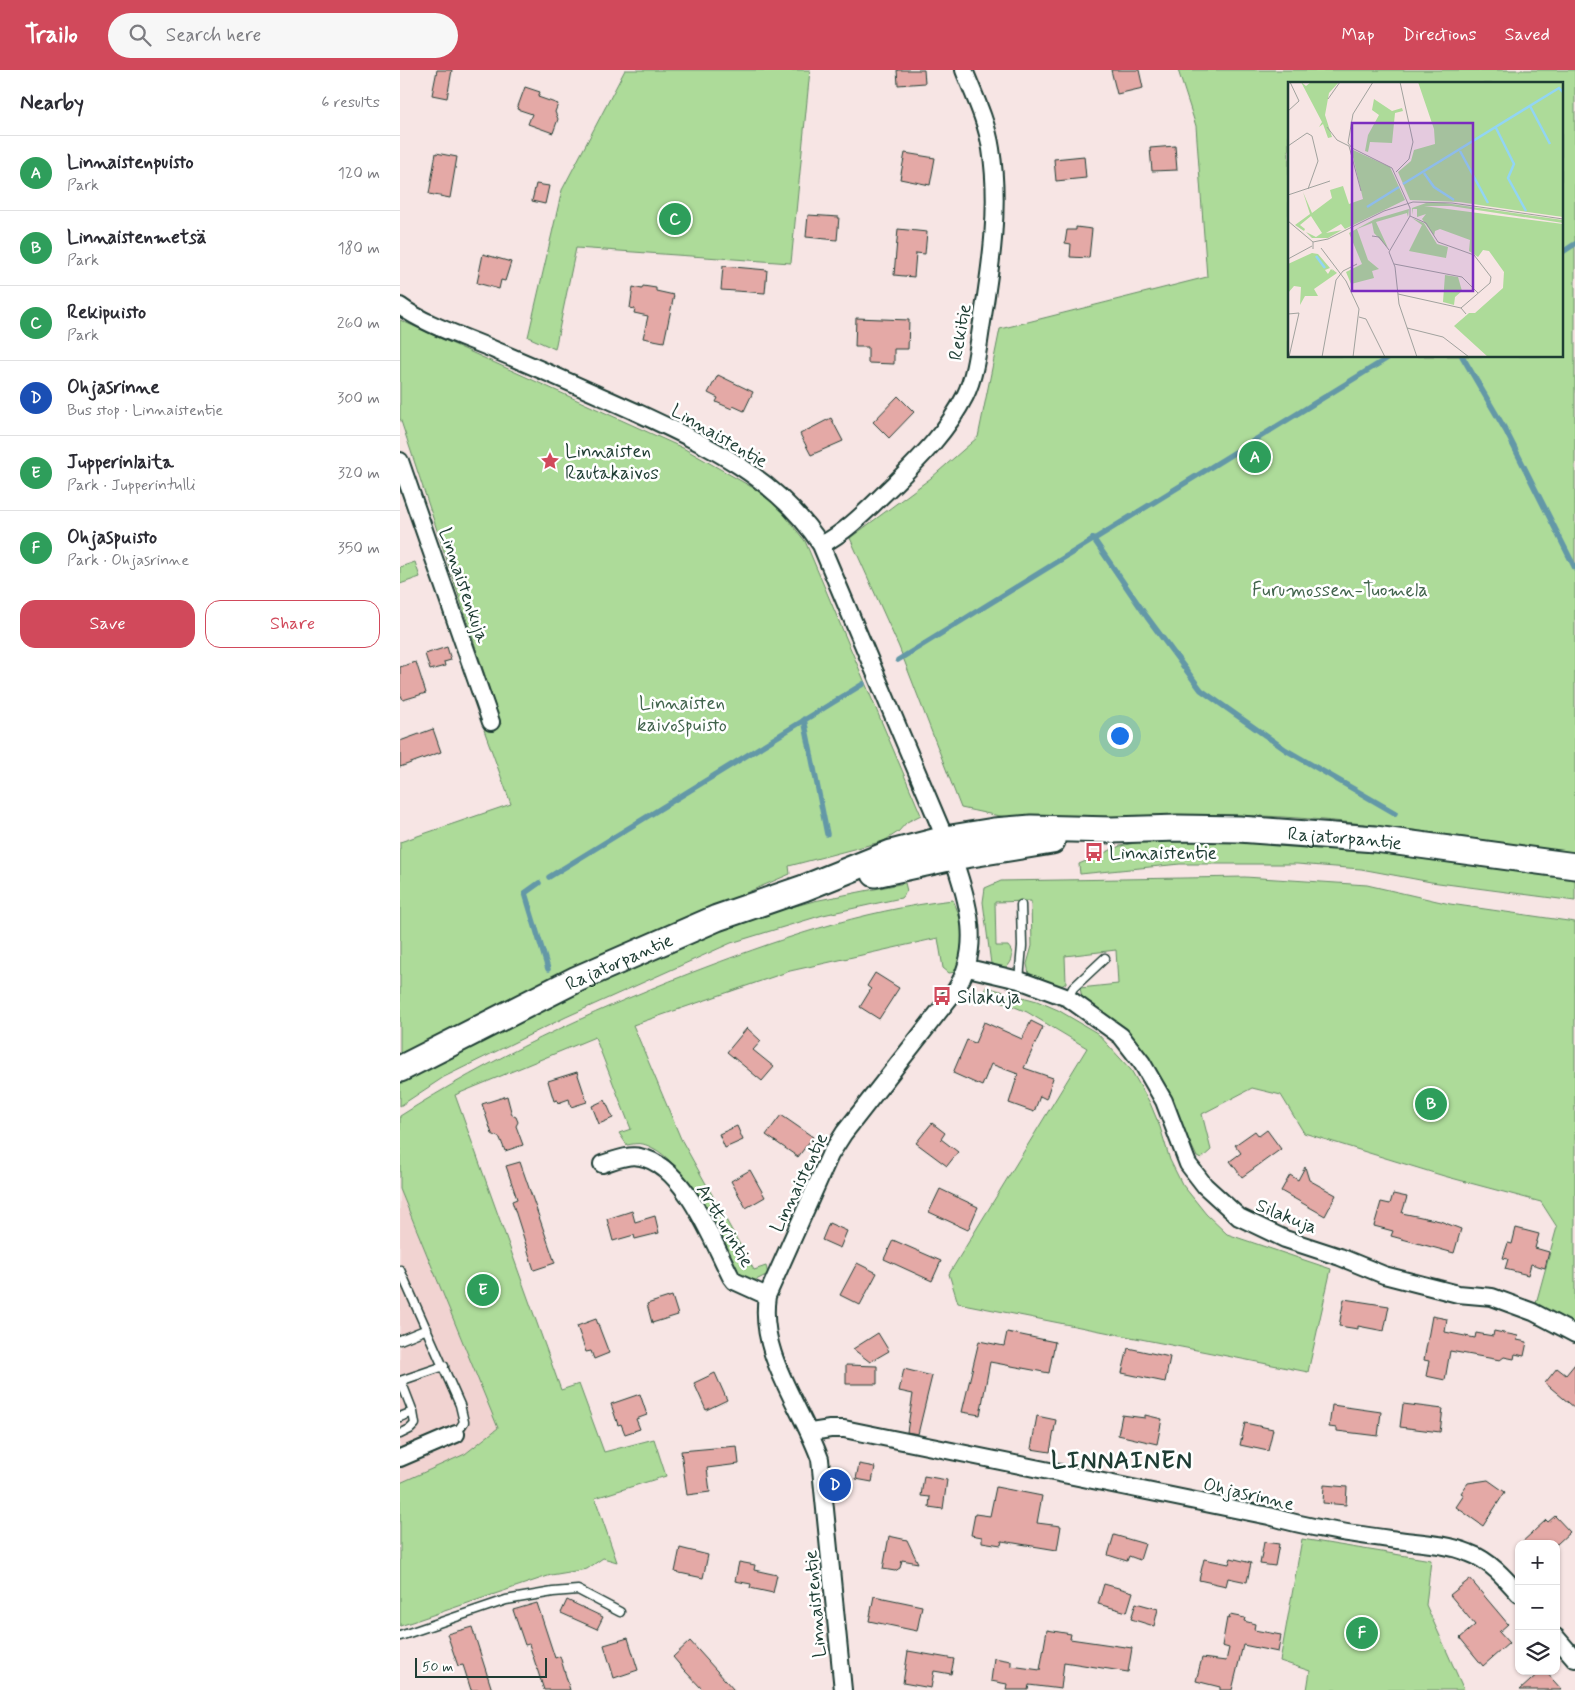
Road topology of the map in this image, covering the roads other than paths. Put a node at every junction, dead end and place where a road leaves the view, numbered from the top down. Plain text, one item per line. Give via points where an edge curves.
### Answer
1 (964, 70) edge
2 (400, 306) edge
3 (400, 461) edge
4 (821, 544) junction
5 (491, 722) dead end
6 (949, 848) junction
7 (1575, 866) edge
8 (1021, 905) dead end
9 (1105, 958) dead end
10 (968, 968) junction
11 (1019, 980) junction
12 (1068, 998) junction
13 (400, 1069) edge
14 (602, 1164) dead end
15 (400, 1270) edge
16 (402, 1278) edge
17 (767, 1296) junction
18 (427, 1329) junction
19 (1575, 1334) edge
20 (400, 1340) edge
21 (444, 1366) junction
22 (400, 1381) edge
23 (413, 1412) junction
24 (400, 1418) edge
25 (810, 1432) junction
26 (400, 1434) edge
27 (456, 1434) joint
28 (400, 1458) edge
29 (1515, 1589) edge
30 (620, 1612) dead end
31 (400, 1636) edge
32 (1560, 1642) edge
33 (1575, 1659) edge
34 (842, 1690) edge

1 - 4 street, Rekitie via 983,117 995,177 992,254 977,356 966,394 934,442 860,517
2 - 4 street, Linnaistentie via 699,441 746,468 787,501
3 - 5 street, Linnaistenkuja
4 - 6 street, Linnaistentie
6 - 7 main road, Rajatorpantie via 1112,830 1178,828 1375,839
6 - 10 street, Linnaistentie via 964,891 970,921
6 - 13 main road, Rajatorpantie via 804,888 708,922 577,979
8 - 11 lane
9 - 12 lane via 1073,988
10 - 11 street, Silakuja
10 - 17 street, Linnaistentie via 955,991 830,1155
11 - 12 street, Silakuja
12 - 19 street, Silakuja via 1121,1036 1138,1057 1164,1101 1188,1164 1204,1186 1239,1217 1285,1239 1384,1275 1458,1294 1492,1297 1533,1312
14 - 17 street, Artturintie via 639,1156 663,1167 693,1202 730,1277
15 - 16 lane
16 - 18 lane
17 - 25 street, Linnaistentie via 764,1313 770,1348
18 - 20 lane
18 - 21 lane
21 - 22 lane
21 - 27 lane via 464,1422
22 - 23 lane
23 - 24 lane
23 - 26 lane via 415,1424
25 - 29 street, Ohjasrinne via 844,1429 1269,1516 1312,1529 1446,1547 1485,1561
25 - 34 street, Linnaistentie via 820,1459 823,1481
27 - 28 street
30 - 31 lane via 578,1590 552,1592 506,1600
32 - 33 street

